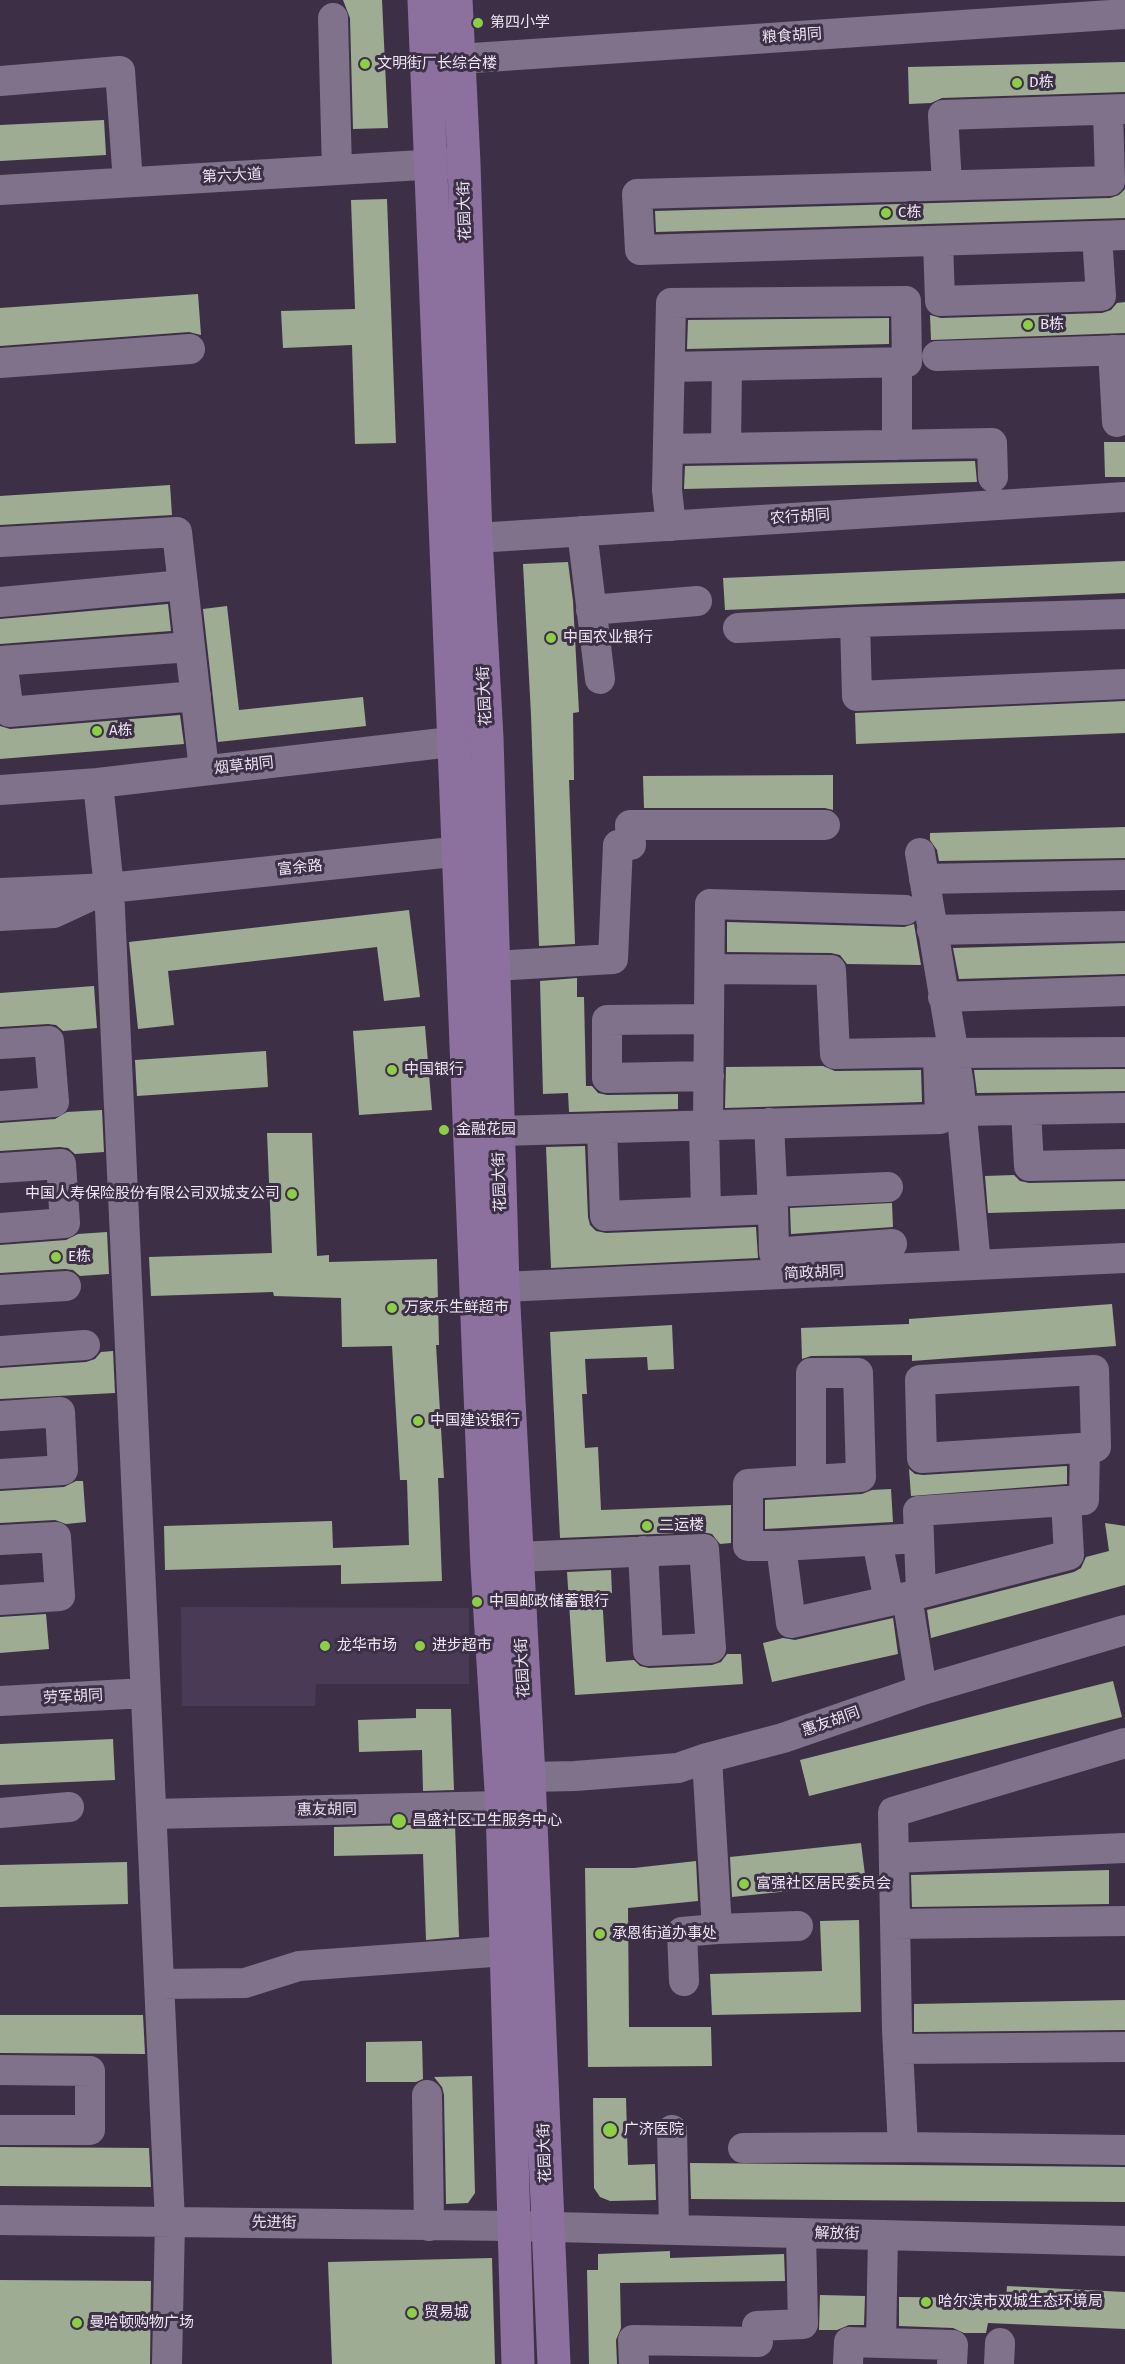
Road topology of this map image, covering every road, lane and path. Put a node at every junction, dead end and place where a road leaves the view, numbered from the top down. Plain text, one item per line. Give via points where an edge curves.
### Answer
1 (424, 0) edge
2 (456, 0) edge
3 (1125, 14) edge
4 (333, 18) dead end
5 (458, 58) junction
6 (0, 81) edge
7 (1116, 110) edge
8 (464, 163) junction
9 (430, 164) junction
10 (337, 170) junction
11 (128, 182) junction
12 (946, 184) junction
13 (0, 190) edge
14 (1111, 236) edge
15 (938, 241) junction
16 (190, 349) dead end
17 (1119, 350) edge
18 (937, 356) dead end
19 (0, 363) edge
20 (897, 363) junction
21 (727, 366) junction
22 (670, 367) junction
23 (1117, 422) dead end
24 (897, 445) junction
25 (668, 448) junction
26 (726, 448) junction
27 (993, 477) dead end
28 (1125, 497) edge
29 (671, 525) junction
30 (582, 531) junction
31 (476, 538) junction
32 (0, 542) edge
33 (183, 585) junction
34 (697, 601) dead end
35 (0, 602) edge
36 (591, 610) junction
37 (1125, 614) edge
38 (855, 622) junction
39 (738, 627) dead end
40 (190, 647) junction
41 (1, 661) edge
42 (600, 679) dead end
43 (1125, 684) edge
44 (196, 696) junction
45 (487, 738) junction
46 (455, 742) junction
47 (204, 770) junction
48 (98, 783) junction
49 (0, 790) edge
50 (825, 825) dead end
51 (475, 849) junction
52 (1125, 875) edge
53 (109, 888) junction
54 (0, 893) edge
55 (905, 910) dead end
56 (0, 916) edge
57 (1125, 926) edge
58 (932, 930) junction
59 (494, 966) junction
60 (710, 969) junction
61 (1125, 991) edge
62 (943, 997) junction
63 (709, 1019) junction
64 (0, 1044) edge
65 (1125, 1052) edge
66 (953, 1053) junction
67 (709, 1076) junction
68 (0, 1106) edge
69 (1125, 1108) edge
70 (961, 1111) junction
71 (1026, 1111) junction
72 (769, 1124) junction
73 (706, 1125) junction
74 (602, 1128) junction
75 (499, 1131) junction
76 (1125, 1164) edge
77 (0, 1168) edge
78 (888, 1187) dead end
79 (772, 1201) junction
80 (706, 1212) junction
81 (0, 1228) edge
82 (892, 1244) dead end
83 (1125, 1258) edge
84 (976, 1265) junction
85 (66, 1286) dead end
86 (503, 1287) junction
87 (0, 1290) edge
88 (85, 1345) dead end
89 (0, 1351) edge
90 (0, 1416) edge
91 (1085, 1448) junction
92 (0, 1474) edge
93 (811, 1480) dead end
94 (1066, 1501) junction
95 (919, 1538) junction
96 (0, 1540) edge
97 (877, 1541) junction
98 (781, 1546) junction
99 (643, 1551) dead end
100 (516, 1557) junction
101 (906, 1597) junction
102 (0, 1600) edge
103 (1125, 1630) edge
104 (1125, 1647) edge
105 (922, 1690) junction
106 (145, 1693) junction
107 (0, 1701) edge
108 (1125, 1743) edge
109 (707, 1758) junction
110 (529, 1776) junction
111 (502, 1806) junction
112 (69, 1807) dead end
113 (0, 1813) edge
114 (152, 1814) junction
115 (1125, 1848) edge
116 (894, 1858) junction
117 (1125, 1921) edge
118 (895, 1924) junction
119 (798, 1926) dead end
120 (717, 1929) junction
121 (506, 1951) junction
122 (684, 1981) dead end
123 (159, 1984) junction
124 (1125, 2047) edge
125 (898, 2049) junction
126 (0, 2070) edge
127 (427, 2095) dead end
128 (0, 2130) edge
129 (672, 2130) dead end
130 (903, 2147) junction
131 (743, 2148) dead end
132 (1125, 2150) edge
133 (0, 2220) edge
134 (170, 2222) junction
135 (429, 2226) junction
136 (513, 2226) junction
137 (548, 2227) junction
138 (674, 2230) junction
139 (801, 2233) junction
140 (883, 2235) junction
141 (1125, 2241) edge
142 (881, 2343) junction
143 (167, 2364) edge
144 (518, 2364) edge
145 (554, 2364) edge
146 (634, 2364) edge
147 (848, 2364) edge
148 (952, 2364) edge

1 - 9 main road, 花园大街
2 - 5 main road, 花园大街
3 - 5 street, 粮食胡同
4 - 10 street
5 - 8 main road, 花园大街
6 - 11 street via 120,70
7 - 12 street via 1110,181
7 - 12 street via 943,115
8 - 9 street, 第六大道
8 - 31 main road, 花园大街
9 - 10 street, 第六大道
9 - 46 main road, 花园大街
10 - 11 street, 第六大道
11 - 13 street, 第六大道
12 - 15 street via 637,194 640,250
14 - 15 street
14 - 15 street via 1101,296 940,301
16 - 19 street
17 - 18 street
17 - 23 street
20 - 21 street
20 - 22 street via 907,362 906,301 671,303
20 - 24 street
21 - 22 street
21 - 26 street
22 - 25 street
24 - 26 street
24 - 27 street via 992,443
25 - 26 street
25 - 29 street
28 - 29 street, 农行胡同
29 - 30 street, 农行胡同
30 - 31 street, 农行胡同
30 - 36 street
31 - 45 main road, 花园大街
32 - 33 street via 177,532
33 - 35 street
33 - 40 street
34 - 36 street
36 - 42 street
37 - 38 street
38 - 39 street
38 - 43 street via 857,696
40 - 41 street
40 - 44 street
41 - 44 street via 9,712
44 - 47 street
45 - 46 street, 烟草胡同
45 - 51 main road, 花园大街
46 - 47 street, 烟草胡同
46 - 51 main road, 花园大街
47 - 48 street, 烟草胡同
48 - 49 street, 烟草胡同
48 - 53 street
50 - 59 street via 630,825 631,845 618,845 613,958
51 - 53 street, 富余路
51 - 59 main road, 花园大街
51 - 111 main road, 花园大街 via 487,1566
52 - 58 street via 922,866
53 - 54 street, 富余路
53 - 56 street, 富余路 via 54,913
53 - 106 street
55 - 60 street via 710,904
57 - 58 street
58 - 62 street
59 - 75 main road, 花园大街
60 - 63 street
60 - 72 street via 831,970 835,1053 938,1052 940,1119
61 - 62 street
62 - 66 street
63 - 67 street
63 - 67 street via 607,1020 607,1078
64 - 68 street via 50,1041 54,1102
65 - 66 street
66 - 70 street
67 - 73 street
69 - 71 street
70 - 71 street
70 - 84 street
71 - 76 street via 1029,1166
72 - 73 street
72 - 79 street
73 - 74 street
73 - 80 street
74 - 75 street
74 - 80 street via 605,1216
75 - 86 main road, 花园大街
77 - 81 street via 60,1164 65,1223
78 - 79 street
79 - 80 street
79 - 82 street via 774,1253
83 - 84 street, 简政胡同
84 - 86 street, 简政胡同
85 - 87 street
86 - 100 main road, 花园大街
88 - 89 street
90 - 92 street via 60,1412 63,1470
91 - 91 street via 922,1458 920,1380 1094,1370 1096,1447
91 - 94 street via 1084,1500
93 - 98 street via 748,1484 748,1546
94 - 95 street via 918,1511
94 - 101 street via 1069,1555
95 - 97 street
95 - 101 street
96 - 102 street via 56,1537 60,1596
97 - 98 street
97 - 101 street
98 - 101 street via 791,1623
99 - 100 street
100 - 110 main road, 花园大街
101 - 105 street
103 - 104 street
103 - 105 street, 惠友胡同
105 - 109 street, 惠友胡同 via 783,1738
106 - 107 street, 劳军胡同
106 - 114 street
108 - 116 street via 893,1812
109 - 110 street, 惠友胡同 via 678,1768
109 - 120 street
110 - 137 main road, 花园大街
111 - 114 street, 惠友胡同
111 - 121 main road, 花园大街
112 - 113 street
114 - 123 street
115 - 116 street
116 - 118 street
117 - 118 street
118 - 125 street
119 - 120 street
120 - 122 street via 682,1932
121 - 123 street via 299,1966 245,1983
121 - 136 main road, 花园大街
123 - 134 street
124 - 125 street
125 - 130 street
126 - 128 street via 90,2071 90,2130
127 - 135 street
129 - 138 street
130 - 131 street
130 - 132 street
133 - 134 street, 先进街
134 - 135 street, 先进街
134 - 143 street
135 - 136 street, 先进街
136 - 137 street, 先进街
136 - 144 main road, 花园大街
137 - 138 street, 解放街
137 - 145 main road, 花园大街
138 - 139 street, 解放街
139 - 140 street, 解放街
139 - 146 street via 803,2324 757,2326 758,2342 633,2340
140 - 141 street, 解放街
140 - 142 street
142 - 147 street via 849,2342
142 - 148 street via 953,2345

